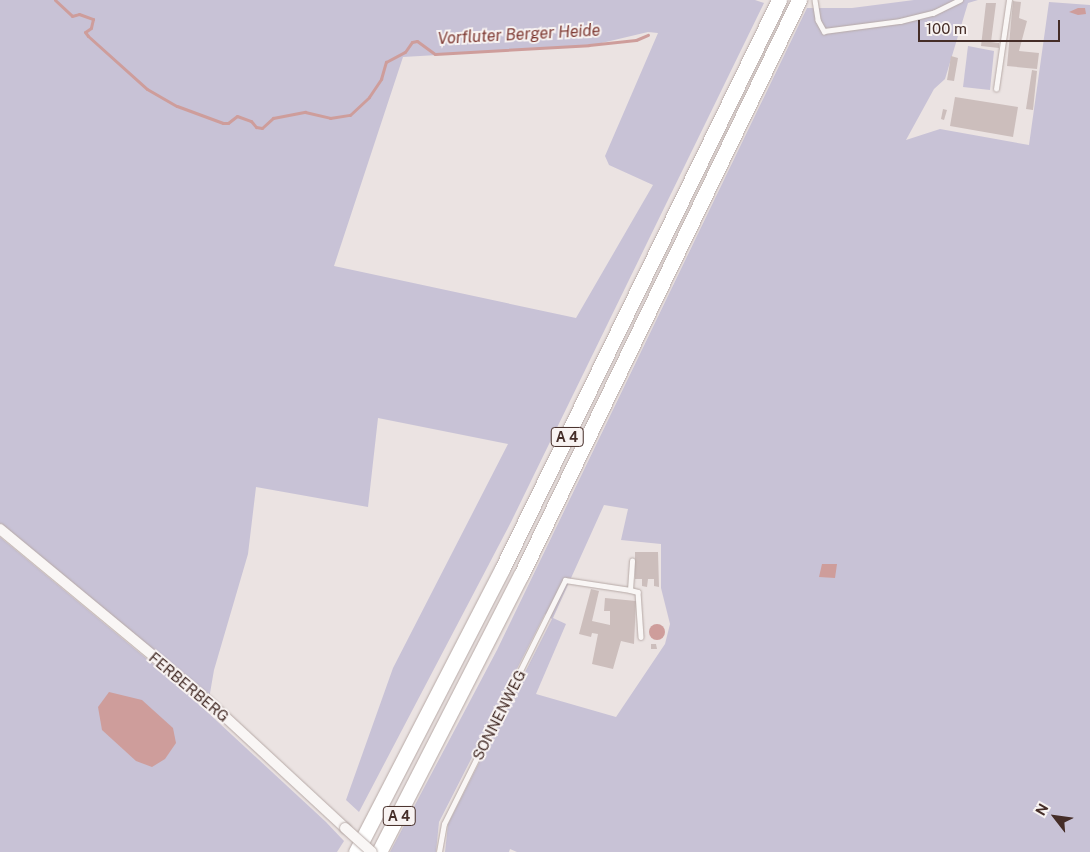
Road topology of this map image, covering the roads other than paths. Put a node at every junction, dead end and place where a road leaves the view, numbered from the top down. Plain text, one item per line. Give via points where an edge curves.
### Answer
1 (779, 0) edge
2 (799, 0) edge
3 (815, 0) edge
4 (960, 0) edge
5 (1009, 0) edge
6 (996, 89) dead end
7 (0, 529) edge
8 (632, 561) dead end
9 (630, 590) junction
10 (641, 637) dead end
11 (356, 852) edge
12 (372, 852) edge
13 (379, 852) edge
14 (440, 852) edge

1 - 11 highway, A 4 via 502,569
2 - 13 highway, A 4 via 521,575
3 - 4 lane via 818,20 824,31 900,21 932,13
5 - 6 lane
7 - 12 street, FERBERBERG, bridge via 208,701
8 - 9 lane
9 - 10 lane via 638,592
9 - 14 lane, SONNENWEG via 566,580 444,824

